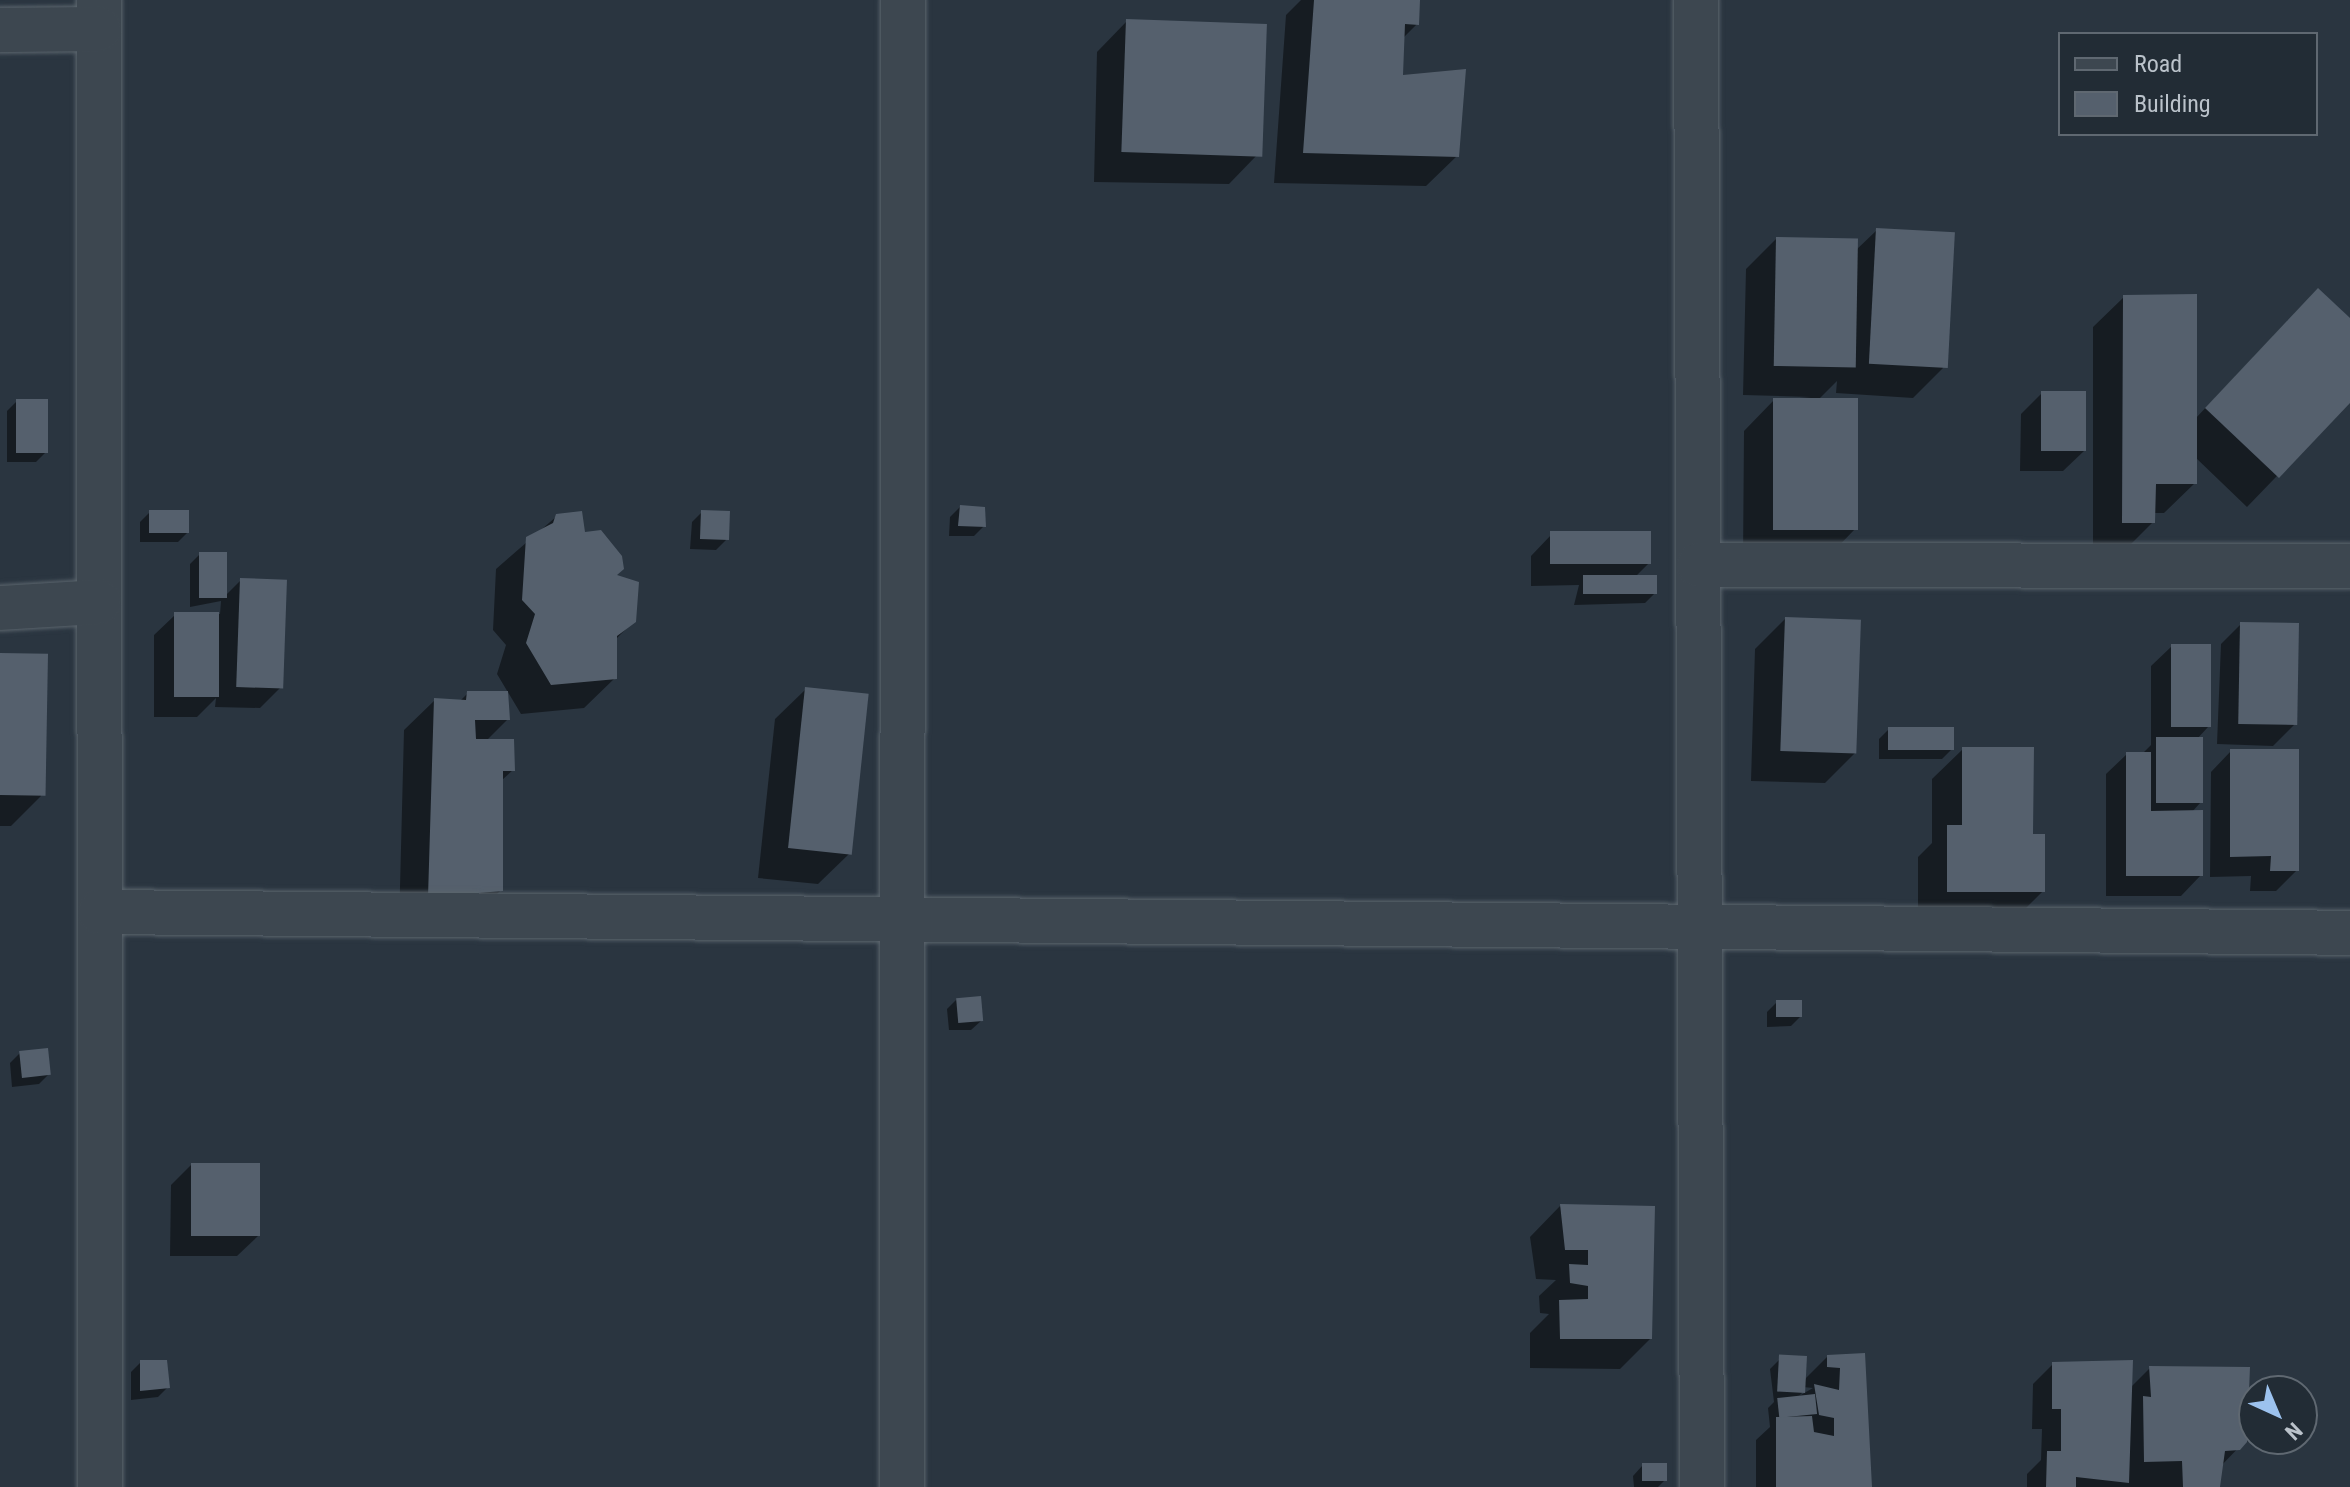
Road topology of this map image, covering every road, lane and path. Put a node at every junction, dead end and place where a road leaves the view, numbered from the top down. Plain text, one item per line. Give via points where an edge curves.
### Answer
1 (903, 0) edge
2 (1696, 0) edge
3 (99, 14) edge
4 (0, 30) edge
5 (1699, 565) junction
6 (2350, 566) edge
7 (99, 602) junction
8 (0, 608) edge
9 (100, 912) junction
10 (902, 919) junction
11 (1700, 927) junction
12 (2350, 933) edge
13 (100, 1487) edge
14 (902, 1487) edge
15 (1702, 1487) edge

1 - 10 street
2 - 5 street
3 - 4 street
3 - 7 street
5 - 6 street
5 - 11 street
7 - 8 street
7 - 9 street
9 - 10 street
9 - 13 street
10 - 11 street
10 - 14 street
11 - 12 street
11 - 15 street

